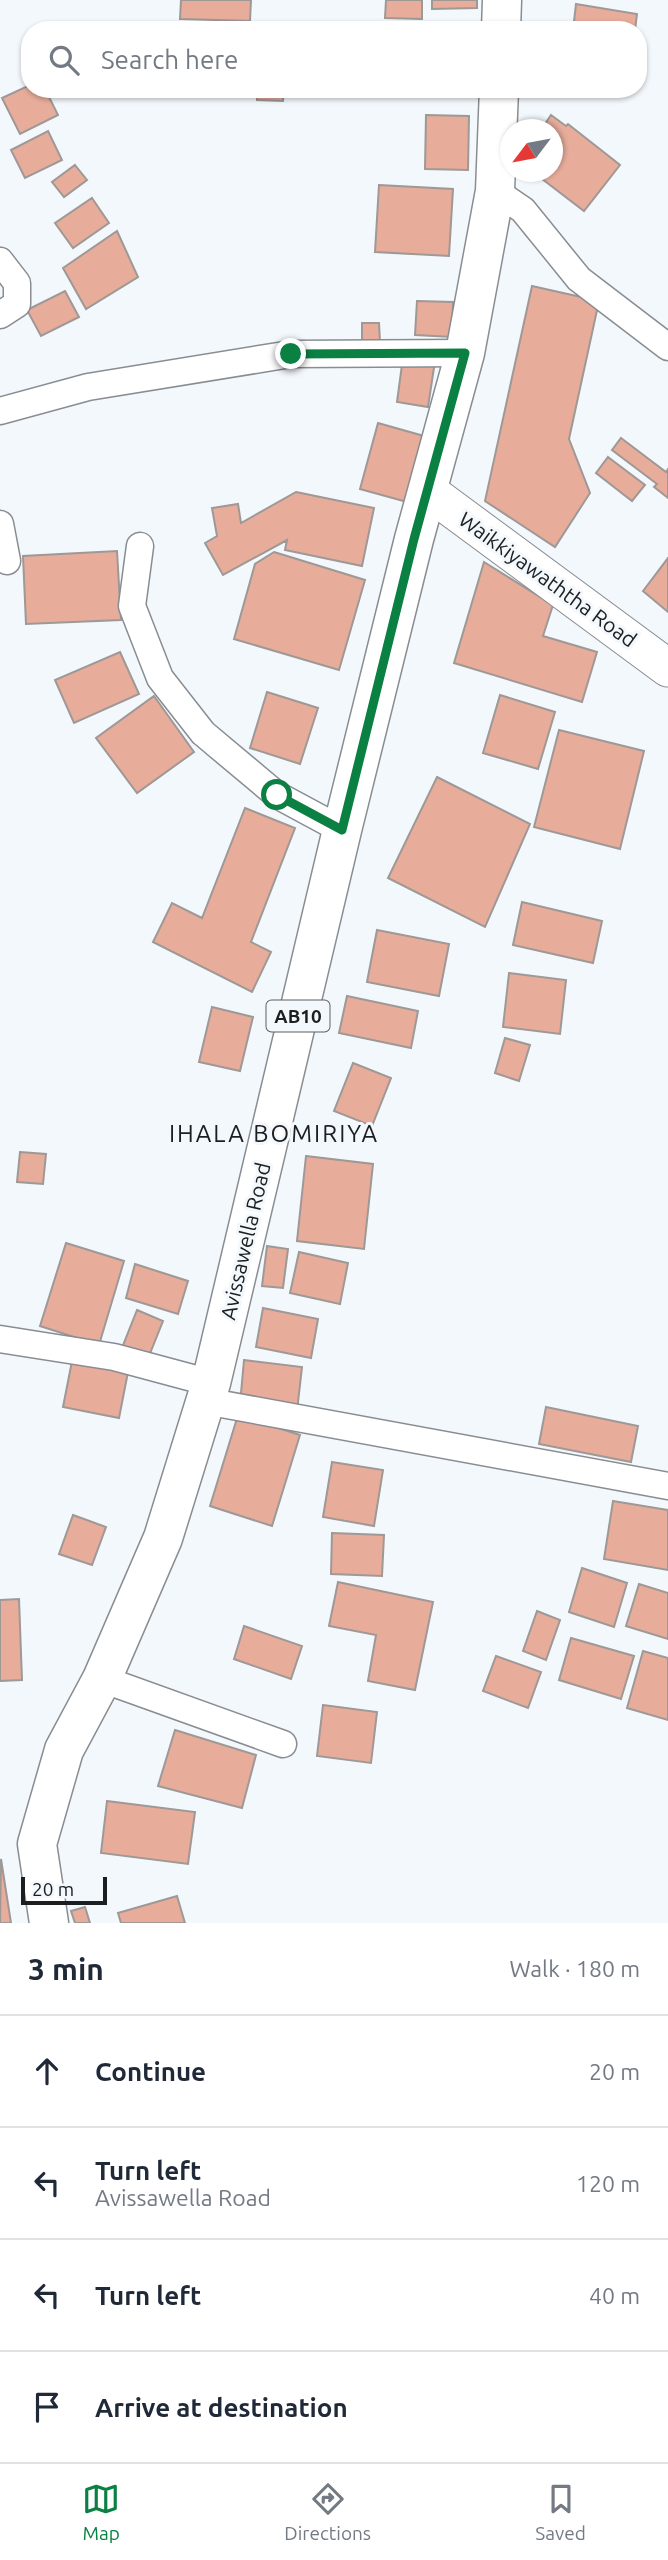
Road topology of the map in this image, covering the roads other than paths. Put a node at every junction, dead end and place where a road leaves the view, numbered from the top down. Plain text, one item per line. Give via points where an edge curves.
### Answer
1 (502, 0) edge
2 (501, 21) edge
3 (499, 98) edge
4 (495, 191) junction
5 (0, 261) edge
6 (0, 315) edge
7 (668, 347) edge
8 (465, 353) junction
9 (0, 411) edge
10 (428, 491) junction
11 (0, 524) edge
12 (140, 547) dead end
13 (7, 561) dead end
14 (668, 668) edge
15 (342, 830) junction
16 (0, 1339) edge
17 (208, 1392) junction
18 (668, 1486) edge
19 (102, 1679) junction
20 (283, 1745) dead end
21 (49, 1923) edge

1 - 2 main road
3 - 4 main road, Avissawella Road / AB10
4 - 7 street via 523,210 579,279
4 - 8 main road, Avissawella Road / AB10
5 - 6 street via 17,283 17,304
8 - 9 street via 291,354 89,387
8 - 10 main road, Avissawella Road / AB10
10 - 14 street, Waikkiyawaththa Road
10 - 15 main road, Avissawella Road / AB10
11 - 13 street
12 - 15 street via 132,606 160,678 213,742 277,795
15 - 17 main road, Avissawella Road / AB10
16 - 17 street via 114,1357
17 - 18 street
17 - 19 main road, Avissawella Road / AB10 via 163,1538
19 - 20 street
19 - 21 main road, Avissawella Road / AB10 via 64,1750 37,1844

